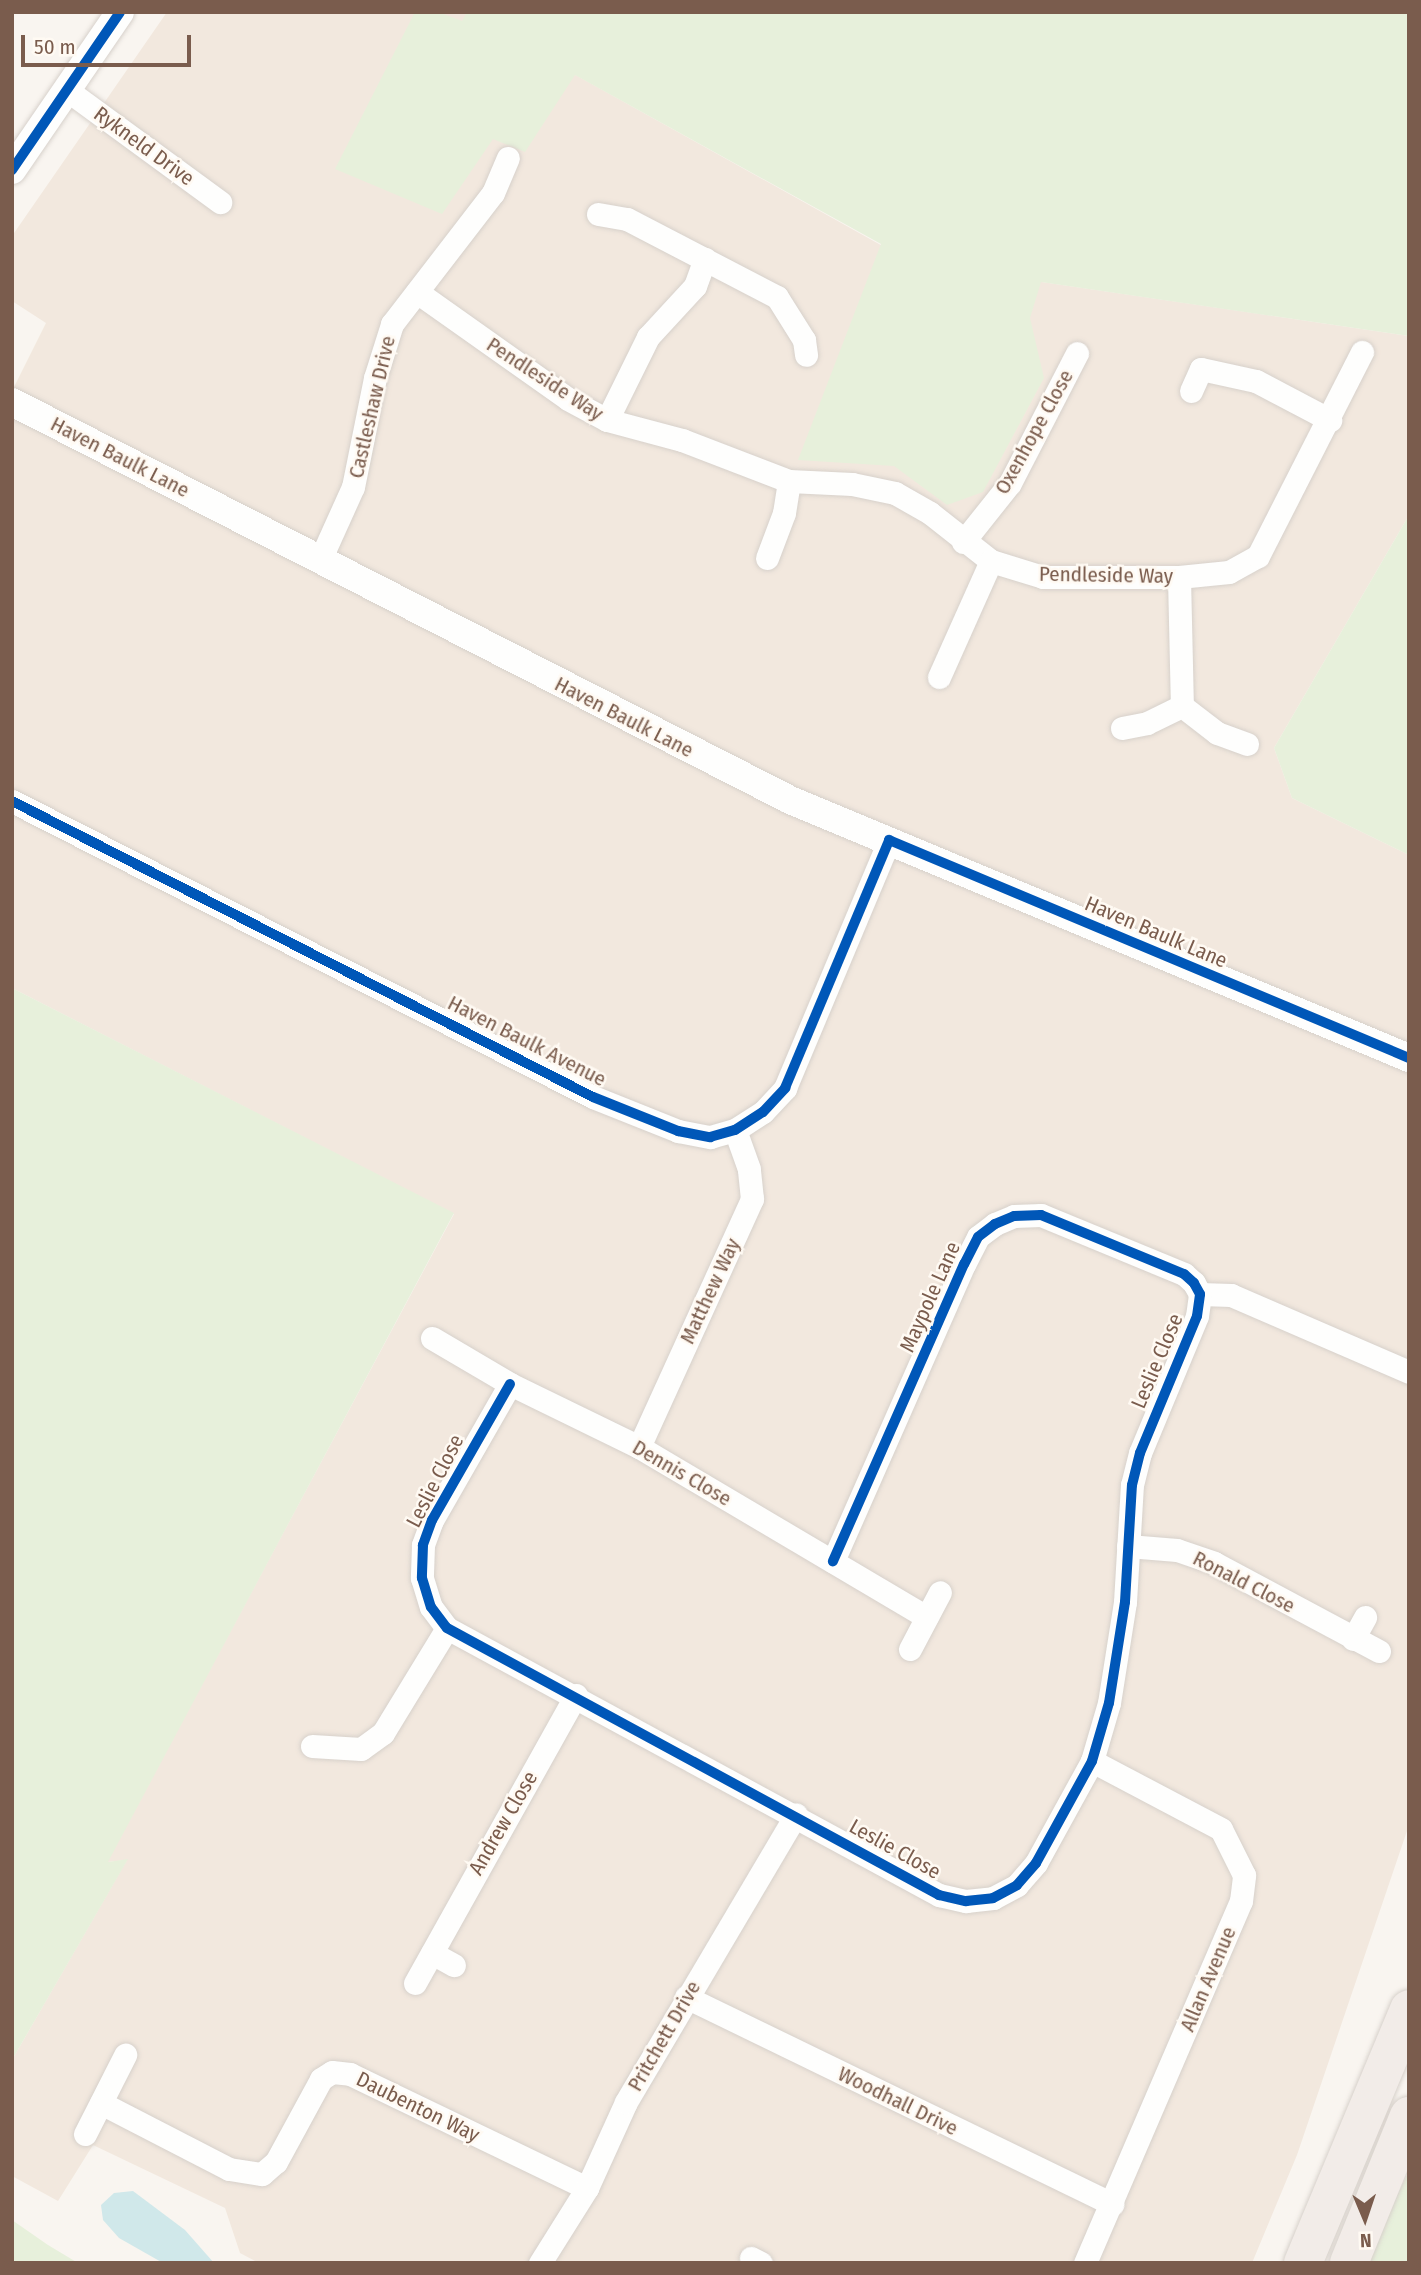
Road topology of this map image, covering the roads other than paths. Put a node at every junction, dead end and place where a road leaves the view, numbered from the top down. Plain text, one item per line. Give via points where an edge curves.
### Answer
1 (120, 12) edge
2 (67, 90) junction
3 (508, 158) dead end
4 (12, 170) edge
5 (220, 202) dead end
6 (598, 214) dead end
7 (705, 259) junction
8 (417, 292) junction
9 (1362, 352) dead end
10 (1077, 353) dead end
11 (806, 355) dead end
12 (1191, 391) dead end
13 (12, 402) edge
14 (607, 420) junction
15 (1330, 420) junction
16 (789, 481) junction
17 (963, 542) junction
18 (767, 558) dead end
19 (320, 560) junction
20 (991, 561) junction
21 (1179, 577) junction
22 (939, 677) dead end
23 (1182, 706) junction
24 (1122, 728) dead end
25 (1247, 744) dead end
26 (12, 801) edge
27 (889, 840) junction
28 (1409, 1058) edge
29 (735, 1130) junction
30 (1200, 1294) junction
31 (432, 1338) dead end
32 (1409, 1372) edge
33 (510, 1384) junction
34 (639, 1447) junction
35 (1128, 1546) junction
36 (832, 1561) junction
37 (940, 1592) dead end
38 (927, 1617) junction
39 (1365, 1617) dead end
40 (447, 1628) junction
41 (1353, 1639) junction
42 (910, 1649) dead end
43 (1379, 1651) dead end
44 (576, 1695) junction
45 (312, 1746) dead end
46 (1092, 1761) junction
47 (796, 1815) junction
48 (432, 1953) junction
49 (454, 1965) dead end
50 (415, 1983) dead end
51 (686, 1997) junction
52 (1409, 2010) edge
53 (125, 2055) dead end
54 (101, 2103) junction
55 (1409, 2116) edge
56 (86, 2134) dead end
57 (587, 2188) junction
58 (1111, 2204) junction
59 (540, 2263) edge
60 (1085, 2263) edge
61 (1303, 2263) edge
62 (1349, 2263) edge

1 - 2 street
2 - 4 street
2 - 5 street, Rykneld Drive
3 - 8 street, Castleshaw Drive via 493,193
6 - 7 street via 627,219
7 - 11 street via 777,297 804,340
7 - 14 street via 695,286 648,337
8 - 14 street, Pendleside Way via 568,399
8 - 19 street, Castleshaw Drive via 392,324 375,378 353,487
9 - 15 street, Pendleside Way
10 - 17 street, Oxenhope Close via 1010,483
12 - 15 street via 1201,369 1256,381
13 - 19 street, Haven Baulk Lane
14 - 16 street, Pendleside Way via 682,440
15 - 21 street, Pendleside Way via 1258,556 1229,572
16 - 17 street, Pendleside Way via 852,484 895,493 930,513
16 - 18 street via 785,513
17 - 20 street, Pendleside Way
19 - 27 street, Haven Baulk Lane via 683,749
20 - 21 street, Pendleside Way via 1044,578
20 - 22 street
21 - 23 street
23 - 24 street via 1147,723
23 - 25 street via 1217,733
26 - 29 street, Haven Baulk Avenue via 593,1097 678,1131 710,1137
27 - 28 street, Haven Baulk Lane
27 - 29 street, Haven Baulk Avenue via 785,1088 763,1112
29 - 34 street, Matthew Way via 749,1169 752,1199
30 - 32 street via 1231,1295
30 - 35 street, Leslie Close via 1197,1316 1140,1453
30 - 36 street, Maypole Lane via 1184,1274 1041,1215 1014,1216 995,1224 978,1237 964,1264
31 - 33 street, Dennis Close
33 - 34 street, Dennis Close
33 - 40 street, Leslie Close via 432,1520 424,1545 422,1578 431,1607
34 - 36 street, Dennis Close
35 - 41 street, Ronald Close via 1177,1550 1214,1563
35 - 46 street, Leslie Close via 1125,1602 1111,1691
36 - 38 street, Dennis Close
37 - 38 street
38 - 42 street
39 - 41 street
40 - 44 street, Leslie Close
40 - 45 street via 383,1733 361,1749
41 - 43 street, Ronald Close
44 - 47 street, Leslie Close
44 - 48 street, Andrew Close
46 - 47 street, Leslie Close via 1036,1863 1017,1885 993,1898 966,1901 939,1895
46 - 58 street, Allan Avenue via 1221,1829 1236,1850 1244,1874 1241,1901
47 - 51 street, Pritchett Drive
48 - 49 street
48 - 50 street, Andrew Close
51 - 57 street, Pritchett Drive via 626,2102
51 - 58 street, Woodhall Drive
52 - 61 highway
53 - 54 street
54 - 56 street
54 - 57 street, Daubenton Way via 229,2169 262,2174 276,2162 321,2079 332,2072 350,2074
55 - 62 highway
57 - 59 street, Pritchett Drive
58 - 60 street, Allan Avenue

